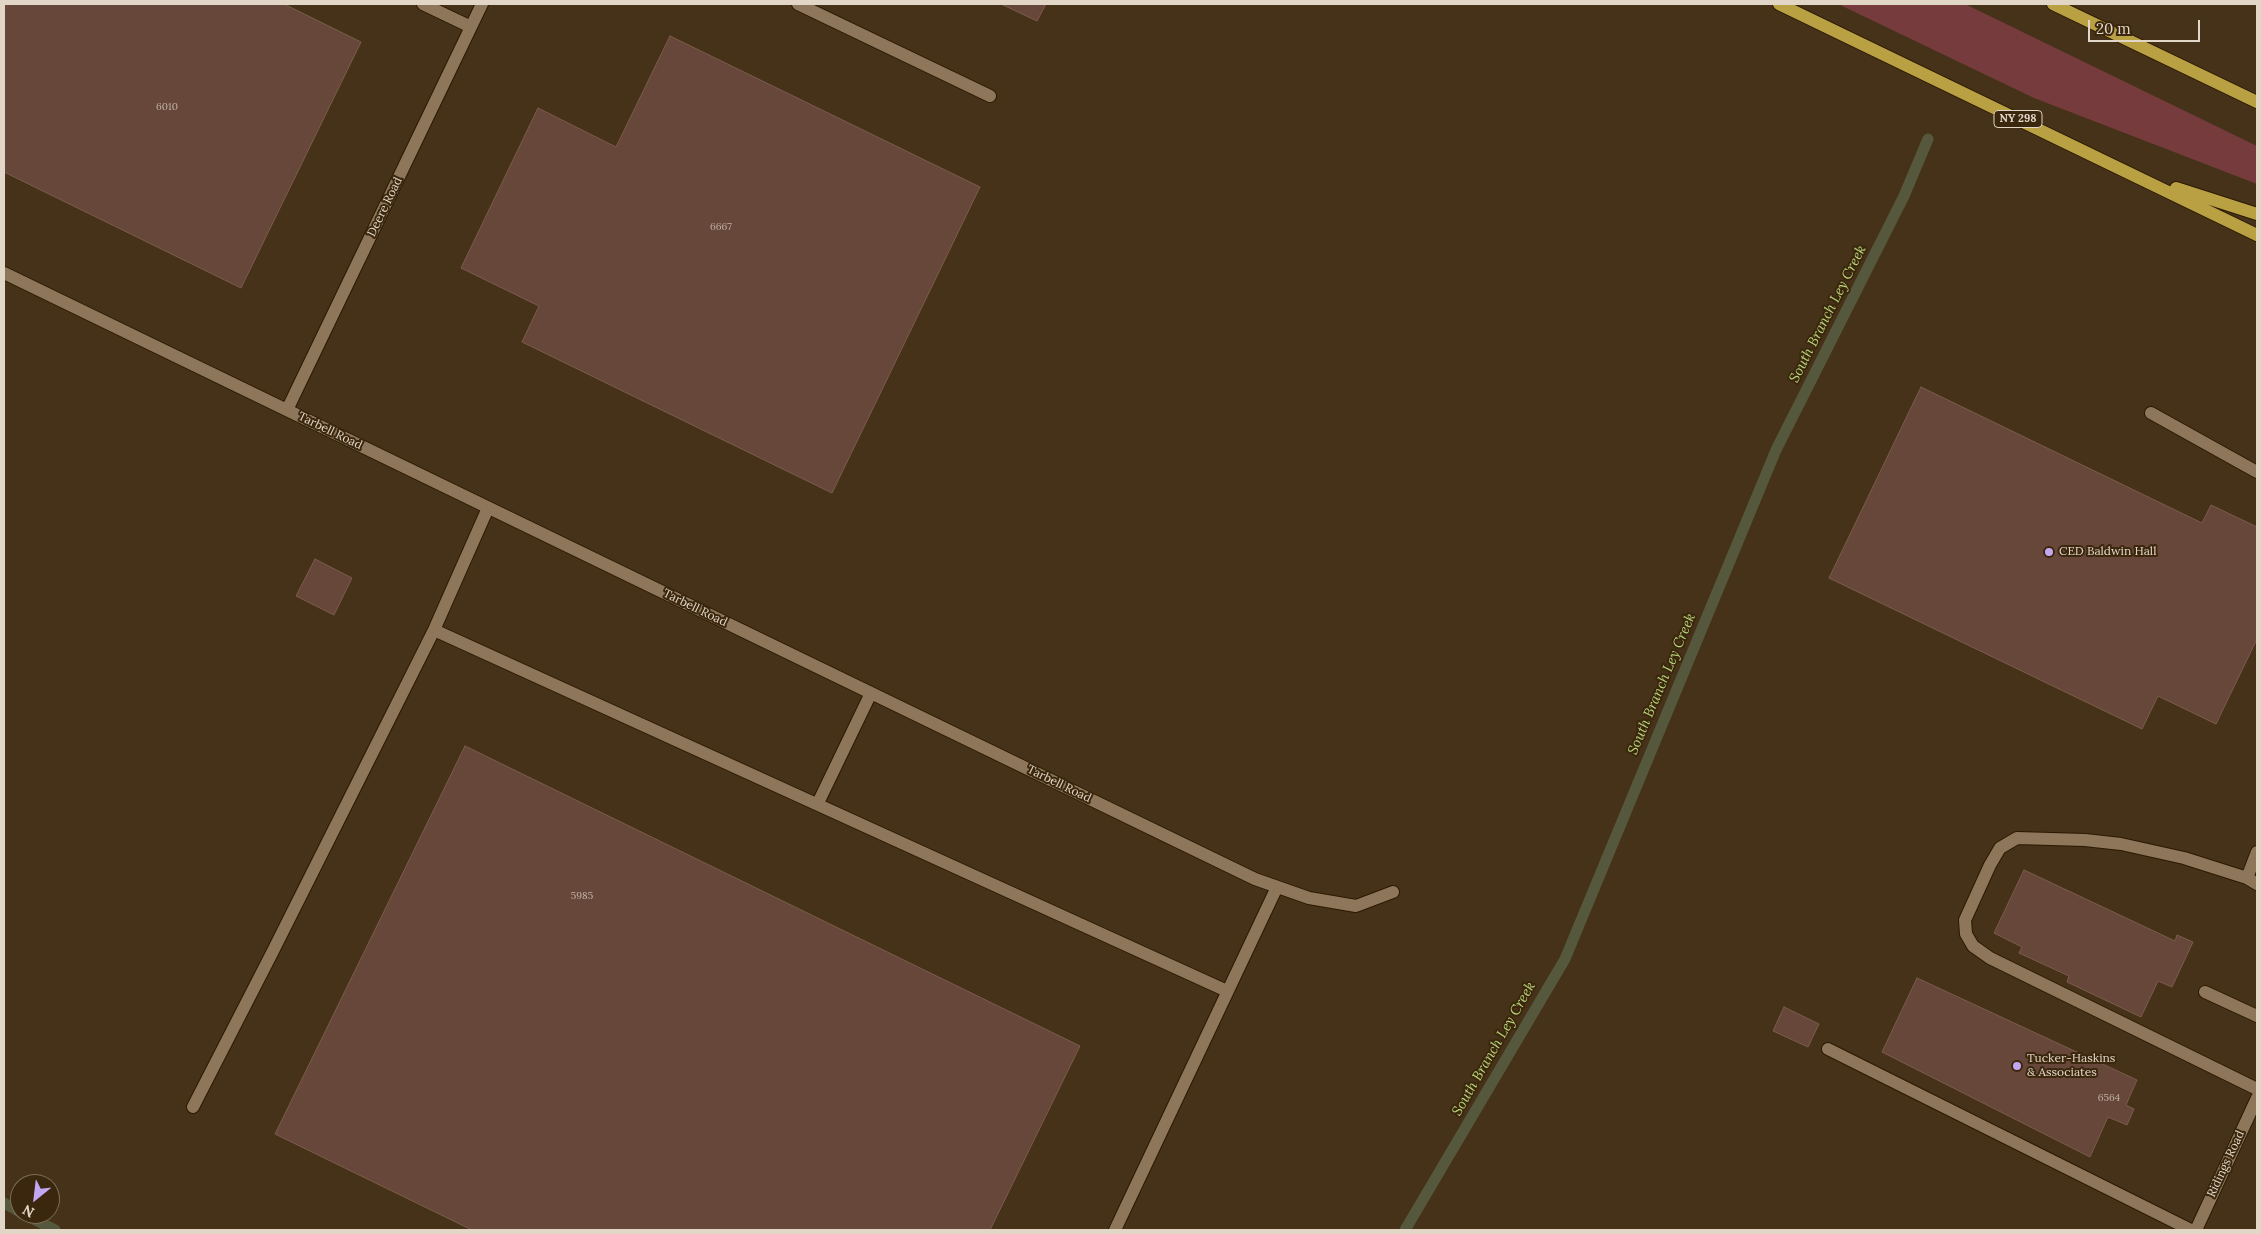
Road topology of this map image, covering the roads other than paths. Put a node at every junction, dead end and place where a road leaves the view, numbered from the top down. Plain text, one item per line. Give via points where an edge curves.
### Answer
1 (423, 4) edge
2 (482, 4) edge
3 (798, 4) edge
4 (1778, 4) edge
5 (2053, 4) edge
6 (471, 27) junction
7 (990, 96) dead end
8 (2257, 102) edge
9 (2133, 175) junction
10 (2257, 214) edge
11 (2257, 235) edge
12 (4, 273) edge
13 (287, 410) junction
14 (2151, 413) dead end
15 (2257, 472) edge
16 (488, 508) junction
17 (434, 630) junction
18 (871, 693) junction
19 (818, 804) junction
20 (2257, 852) edge
21 (2252, 881) edge
22 (1277, 887) junction
23 (1393, 892) dead end
24 (1227, 991) junction
25 (2205, 992) dead end
26 (2257, 1016) edge
27 (1828, 1049) dead end
28 (2257, 1089) edge
29 (2257, 1098) edge
30 (193, 1107) dead end
31 (1115, 1230) edge
32 (2191, 1230) edge
33 (2196, 1230) edge

1 - 6 street
2 - 6 street, Deere Road
3 - 7 street
4 - 9 main road, NY 298
5 - 8 main road
6 - 13 street, Deere Road
9 - 10 main road
9 - 11 main road, NY 298
12 - 13 street, Tarbell Road
13 - 16 street, Tarbell Road
14 - 15 street
16 - 17 street
16 - 18 street, Tarbell Road
17 - 19 street
17 - 30 street
18 - 19 street
18 - 22 street, Tarbell Road
19 - 24 street
20 - 21 street
21 - 28 street via 2184,858 2121,844 2017,838 2000,848 1965,920 1966,934 1973,946 1990,958
22 - 23 street, Tarbell Road via 1309,898 1356,906
22 - 24 street
24 - 31 street
25 - 26 street
27 - 32 street
29 - 33 street, Ridings Road

